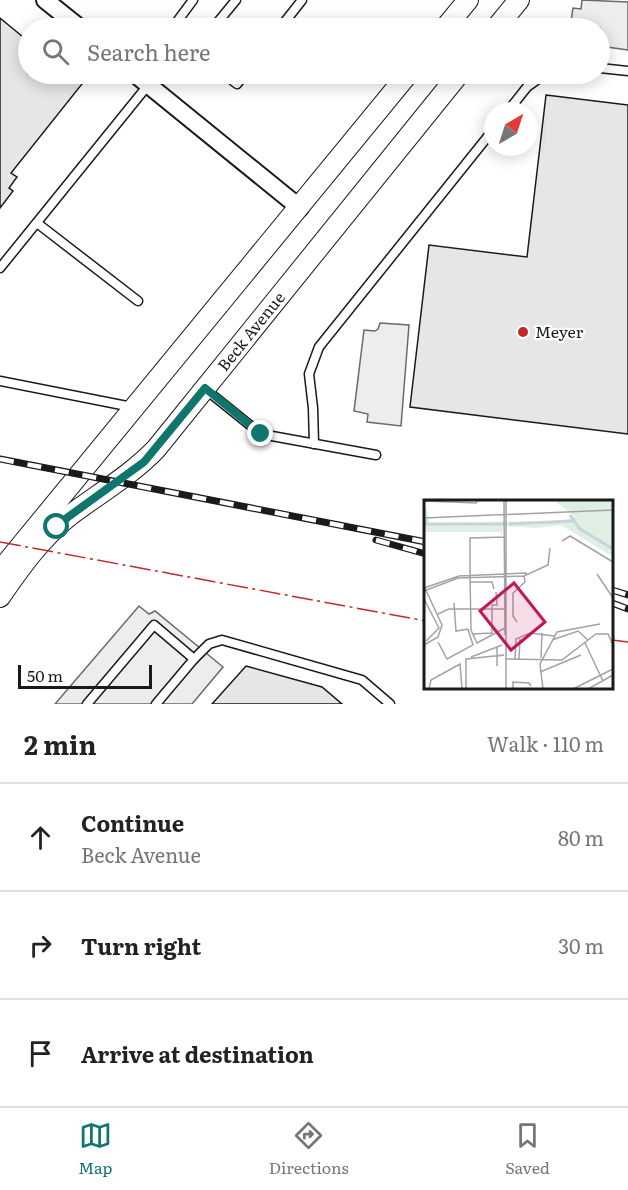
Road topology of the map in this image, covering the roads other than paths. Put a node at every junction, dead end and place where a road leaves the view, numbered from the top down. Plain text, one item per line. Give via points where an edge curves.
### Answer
1 (45, 0) edge
2 (194, 0) edge
3 (236, 0) edge
4 (302, 0) edge
5 (519, 0) edge
6 (461, 2) edge
7 (68, 18) edge
8 (180, 18) edge
9 (221, 18) edge
10 (288, 18) edge
11 (451, 18) edge
12 (504, 18) edge
13 (610, 69) edge
14 (628, 71) edge
15 (149, 84) edge
16 (159, 84) edge
17 (400, 84) edge
18 (451, 84) edge
19 (531, 84) edge
20 (515, 102) edge
21 (484, 141) edge
22 (300, 208) junction
23 (37, 223) junction
24 (0, 268) edge
25 (138, 301) dead end
26 (0, 381) edge
27 (205, 388) junction
28 (134, 408) junction
29 (314, 444) junction
30 (376, 454) dead end
31 (0, 571) edge
32 (0, 597) edge
33 (194, 659) junction
34 (87, 704) edge
35 (156, 704) edge
36 (390, 704) edge

1 - 7 street
2 - 8 lane
3 - 9 lane
4 - 10 lane
5 - 12 street
6 - 11 street
13 - 14 lane
15 - 23 lane
16 - 22 street
17 - 22 street
18 - 27 street, Beck Avenue
19 - 20 lane
21 - 29 lane via 319,347 309,375
22 - 28 street
23 - 24 lane
23 - 25 lane
26 - 28 lane
27 - 29 lane via 261,434
27 - 32 street, Beck Avenue via 144,462 57,527
28 - 31 street
29 - 30 lane
33 - 34 lane via 154,625
33 - 35 lane
33 - 36 lane via 209,644 222,640 362,680

